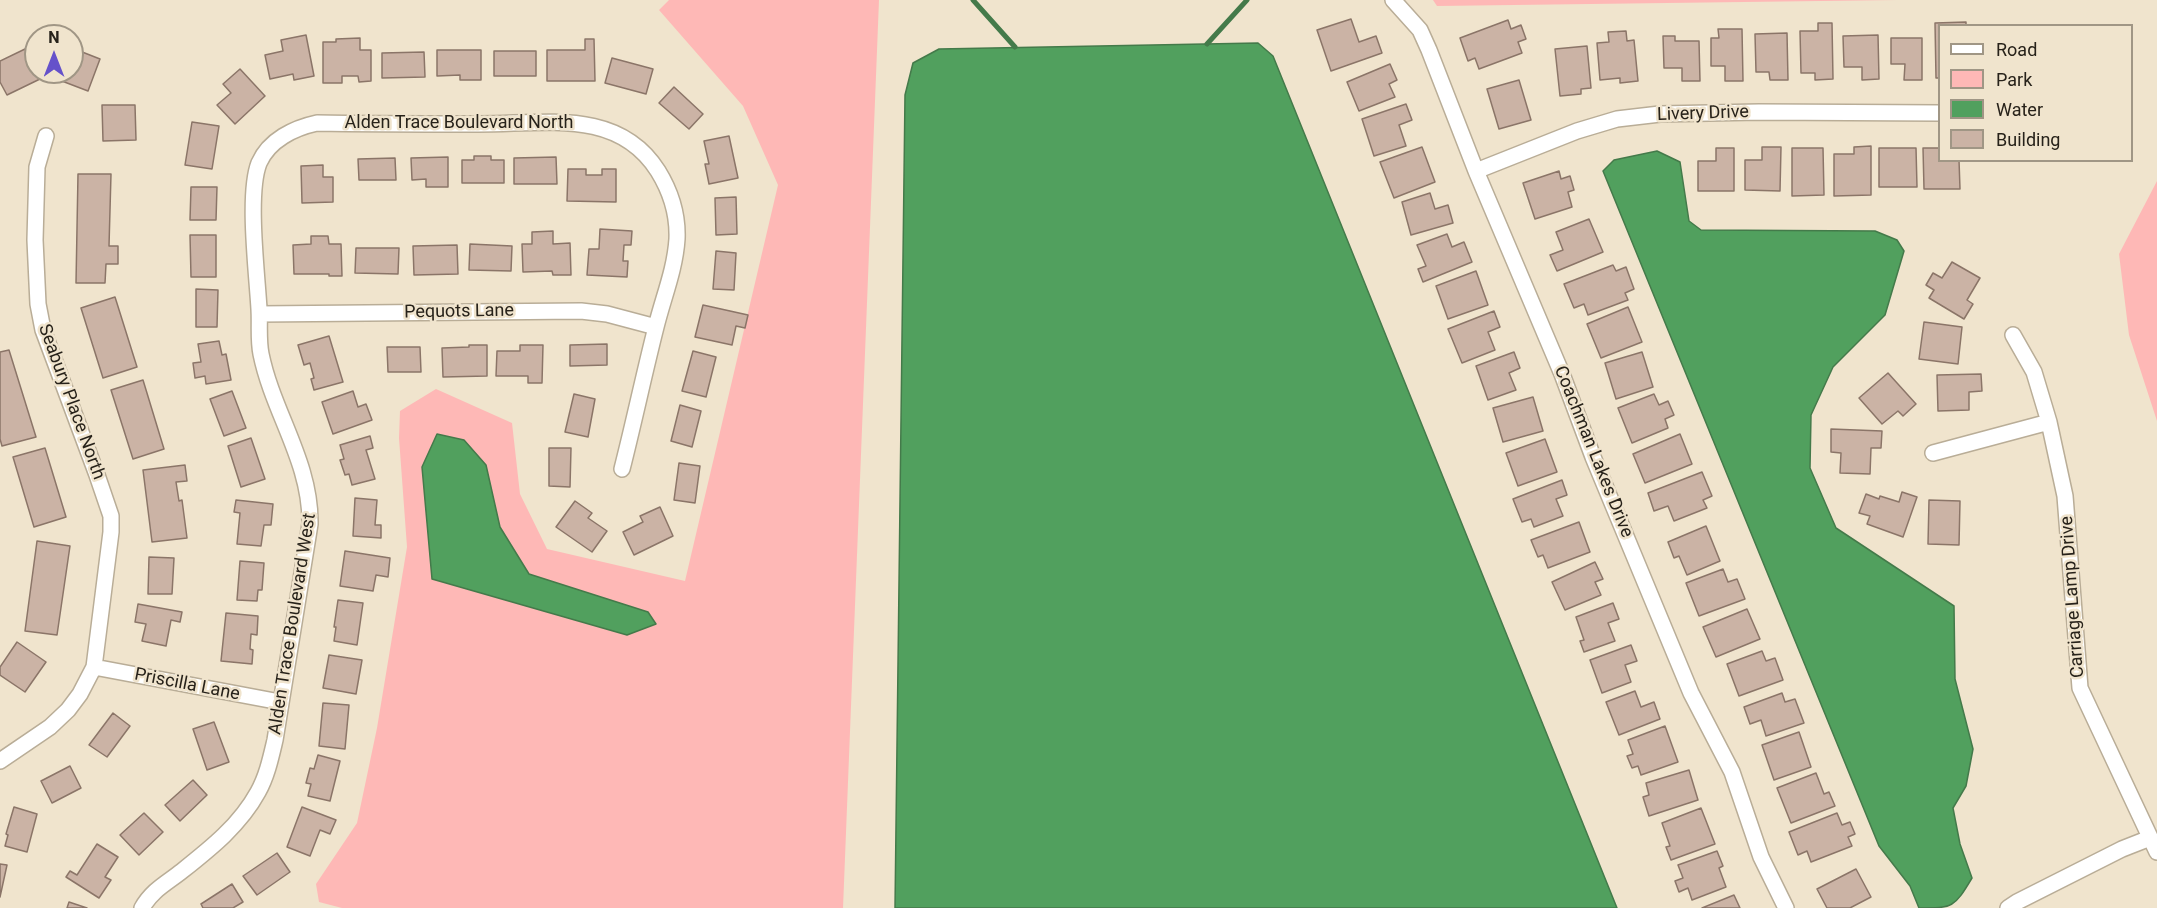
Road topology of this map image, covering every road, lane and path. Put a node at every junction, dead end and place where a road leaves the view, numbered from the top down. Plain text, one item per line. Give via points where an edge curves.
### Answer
1 (1394, 0) edge
2 (1938, 113) edge
3 (46, 136) dead end
4 (265, 154) joint
5 (1476, 171) junction
6 (260, 314) junction
7 (656, 327) junction
8 (2013, 335) dead end
9 (2049, 422) junction
10 (1933, 453) dead end
11 (622, 469) dead end
12 (93, 667) junction
13 (280, 702) junction
14 (0, 761) edge
15 (2153, 845) edge
16 (142, 908) edge
17 (1786, 908) edge
18 (2008, 908) edge

1 - 5 street, Coachman Lakes Drive via 1429,50
2 - 5 street, Livery Drive via 1748,112 1617,119
3 - 12 street, Seabury Place North via 37,167 38,304 43,330 111,516
4 - 6 street, Alden Trace Boulevard West via 255,178
4 - 7 street, Alden Trace Boulevard North via 286,133 317,123 572,122 612,131 651,161 669,188 674,204 677,238
5 - 17 street, Coachman Lakes Drive via 1687,682 1732,772 1761,857
6 - 7 street, Pequots Lane via 581,310
6 - 13 street, Alden Trace Boulevard West via 261,354 311,504
7 - 11 street, Alden Trace Boulevard North
8 - 9 street, Carriage Lamp Drive via 2034,372
9 - 10 street
9 - 15 street, Carriage Lamp Drive via 2065,496 2080,688
12 - 13 street, Priscilla Lane
12 - 14 street, Seabury Place North via 68,710
13 - 16 street, Alden Trace Boulevard West via 275,740 258,792 227,834 160,886
15 - 18 street via 2122,849

